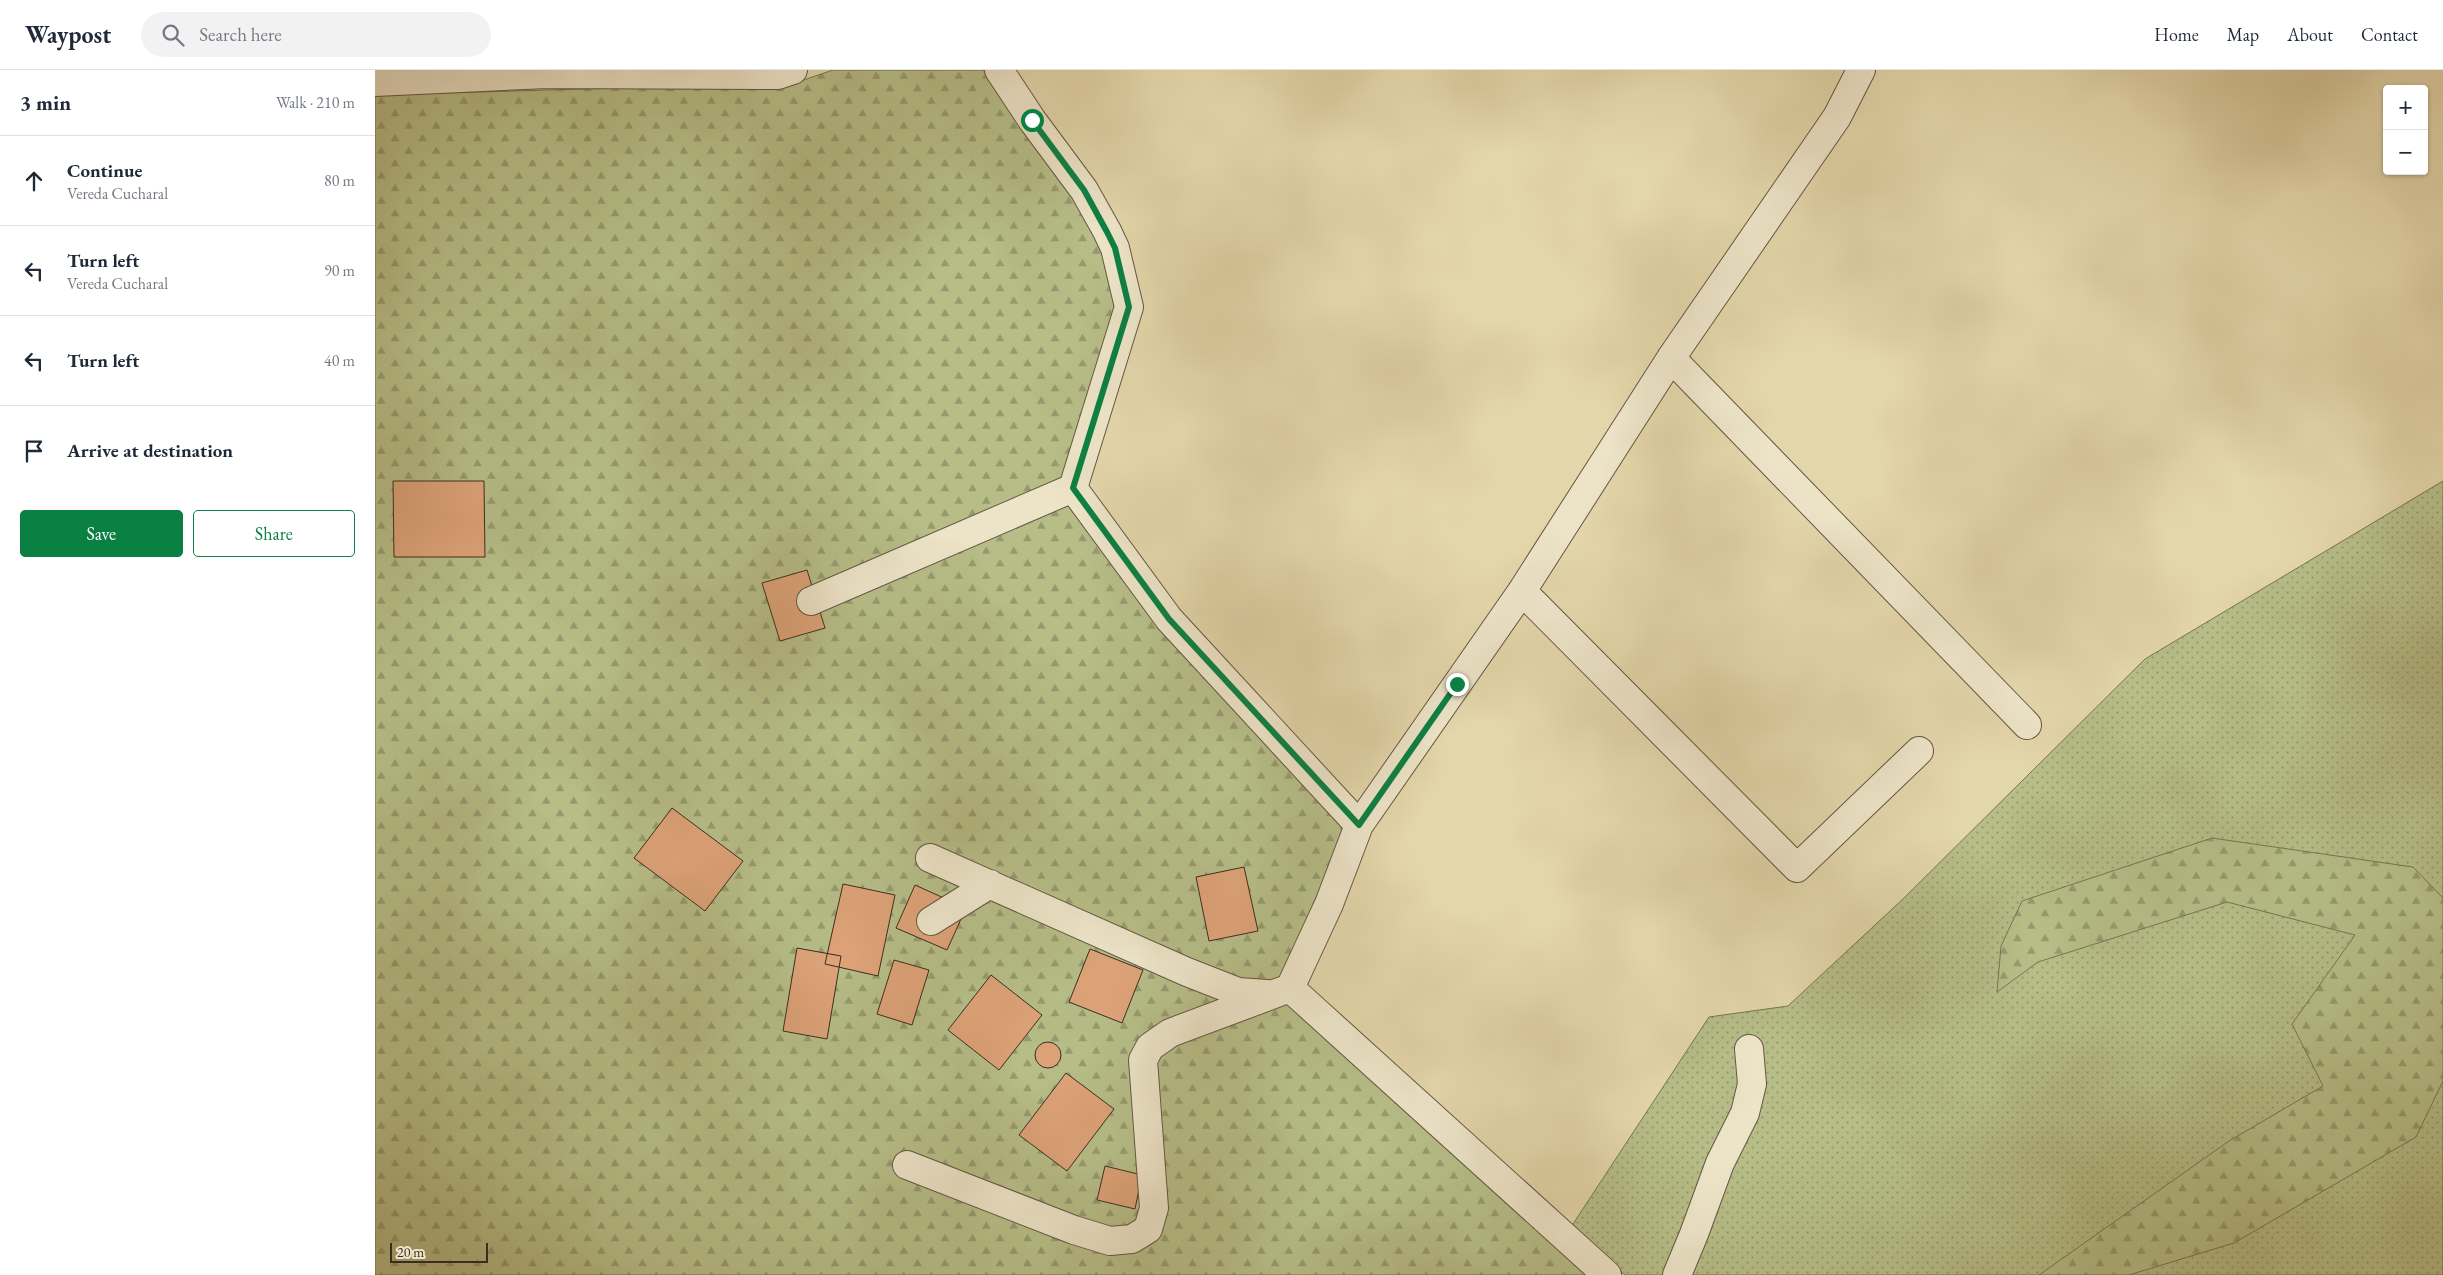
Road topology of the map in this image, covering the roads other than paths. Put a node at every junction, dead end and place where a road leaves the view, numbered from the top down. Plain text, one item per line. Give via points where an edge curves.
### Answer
1 (793, 70) edge
2 (999, 70) edge
3 (1861, 70) edge
4 (375, 82) edge
5 (1671, 358) junction
6 (1073, 488) junction
7 (1522, 591) junction
8 (811, 601) dead end
9 (2027, 724) dead end
10 (1919, 751) dead end
11 (1359, 825) junction
12 (929, 858) dead end
13 (990, 884) junction
14 (931, 921) dead end
15 (1290, 988) junction
16 (1749, 1050) dead end
17 (907, 1165) dead end
18 (1607, 1275) edge
19 (1677, 1275) edge

1 - 4 street via 778,75 547,74
2 - 6 street via 1084,190 1115,248 1129,307
3 - 5 street via 1837,117
5 - 7 street
5 - 9 street
6 - 8 street
6 - 11 street via 1169,619
7 - 10 street via 1797,868
7 - 11 street
11 - 15 street via 1329,904
12 - 13 street
13 - 14 street
13 - 15 street via 1238,992 1267,994
15 - 17 street via 1191,1024 1149,1047 1143,1060 1154,1208 1149,1229 1132,1239 1110,1241 1074,1230
15 - 18 street
16 - 19 street via 1752,1084 1745,1113 1720,1163

